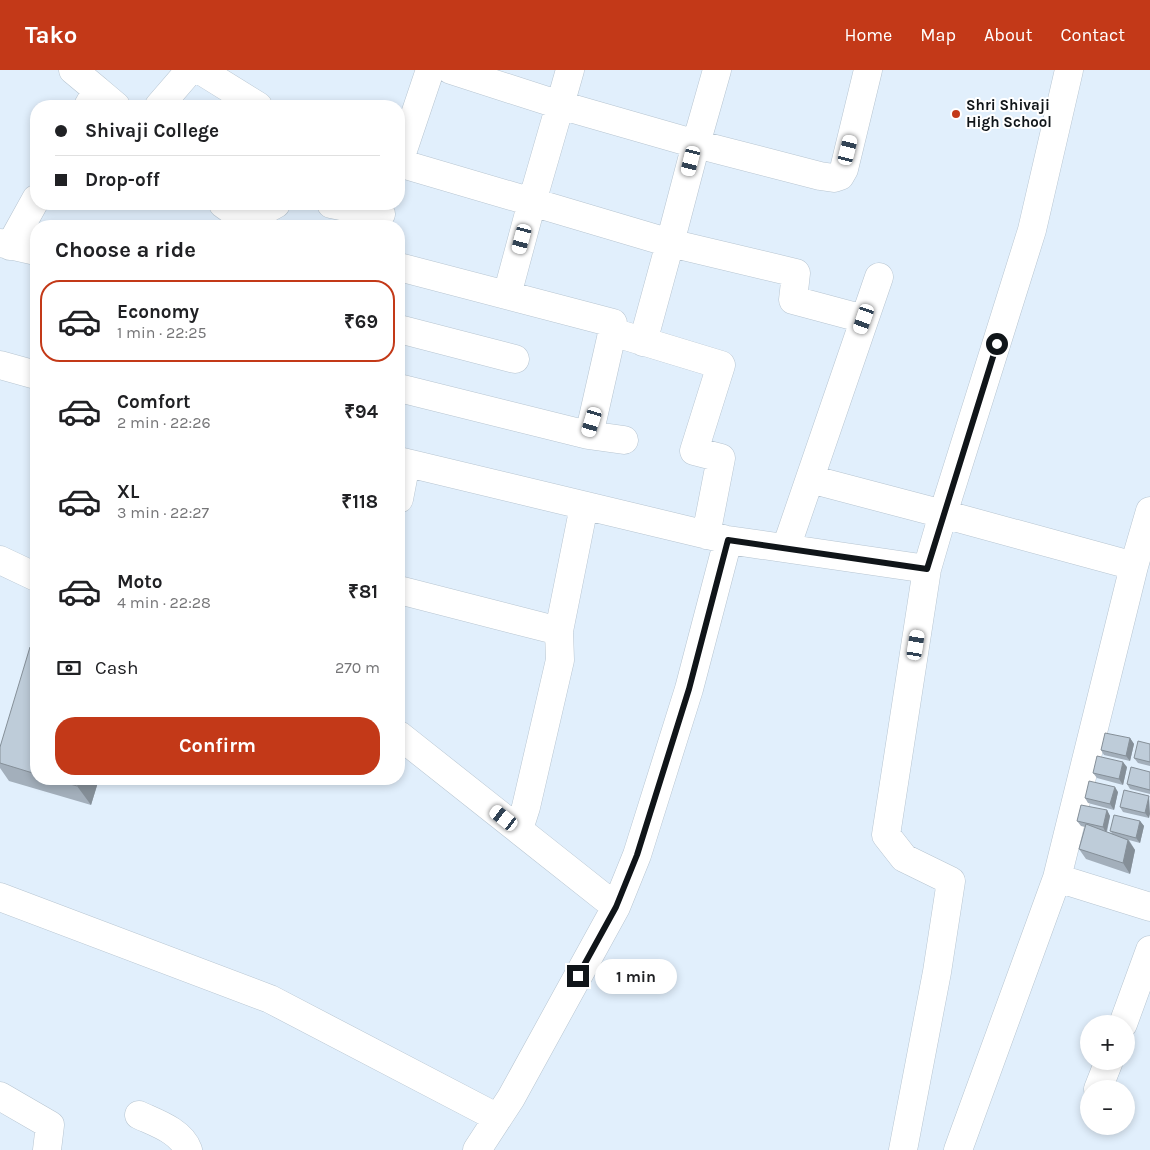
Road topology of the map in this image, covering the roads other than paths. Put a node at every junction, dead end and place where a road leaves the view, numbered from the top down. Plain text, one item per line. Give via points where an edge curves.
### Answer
1 (73, 70) edge
2 (190, 70) edge
3 (200, 70) edge
4 (430, 70) edge
5 (451, 70) edge
6 (570, 70) edge
7 (717, 70) edge
8 (1069, 70) edge
9 (862, 71) edge
10 (99, 100) edge
11 (164, 100) edge
12 (248, 100) edge
13 (560, 105) junction
14 (696, 144) junction
15 (405, 145) edge
16 (405, 165) edge
17 (532, 202) junction
18 (31, 210) edge
19 (267, 210) edge
20 (358, 210) edge
21 (222, 212) edge
22 (381, 215) edge
23 (670, 243) junction
24 (16, 247) edge
25 (405, 269) edge
26 (879, 278) dead end
27 (507, 295) junction
28 (864, 319) junction
29 (405, 332) edge
30 (611, 338) junction
31 (643, 342) junction
32 (515, 359) dead end
33 (0, 365) edge
34 (30, 373) edge
35 (405, 389) edge
36 (588, 435) junction
37 (624, 440) dead end
38 (405, 462) edge
39 (810, 480) junction
40 (584, 506) junction
41 (1150, 511) edge
42 (944, 514) junction
43 (717, 537) junction
44 (786, 548) junction
45 (0, 560) edge
46 (1134, 566) junction
47 (927, 569) junction
48 (30, 575) edge
49 (405, 592) edge
50 (559, 632) junction
51 (405, 740) edge
52 (519, 829) junction
53 (1056, 878) junction
54 (0, 897) edge
55 (616, 907) junction
56 (1150, 907) edge
57 (1150, 950) edge
58 (1126, 1015) edge
59 (0, 1096) edge
60 (140, 1115) dead end
61 (498, 1118) junction
62 (47, 1150) edge
63 (188, 1150) edge
64 (478, 1150) edge
65 (903, 1150) edge
66 (958, 1150) edge

1 - 10 street
2 - 11 street
3 - 12 street
4 - 15 street
5 - 13 street
6 - 13 street
7 - 14 street
8 - 42 street via 1032,230
9 - 14 street via 840,176 820,176
13 - 14 street
13 - 17 street
14 - 23 street
16 - 17 street
17 - 23 street
17 - 27 street
18 - 24 street
19 - 21 street via 251,214
20 - 22 street
23 - 28 street via 796,273 793,300
23 - 31 street
25 - 27 street
26 - 28 street
27 - 30 street via 613,323
28 - 39 street
29 - 32 street
30 - 31 street via 619,334
30 - 36 street
31 - 43 street via 721,365 694,451 721,458
33 - 34 street
35 - 36 street
36 - 37 street
38 - 40 street
39 - 42 street
39 - 44 street
40 - 43 street
40 - 50 street
41 - 46 street
42 - 46 street
42 - 47 street
43 - 44 street
43 - 55 street via 689,689 637,855
44 - 47 street
45 - 48 street
46 - 53 street
47 - 65 street via 886,835 904,858 951,881
49 - 50 street
50 - 52 street via 560,660
51 - 52 street
52 - 55 street
53 - 56 street
53 - 66 street
54 - 61 street via 270,999
55 - 61 street
57 - 58 street
59 - 62 street via 50,1125
60 - 63 street via 171,1131 186,1144
61 - 64 street

